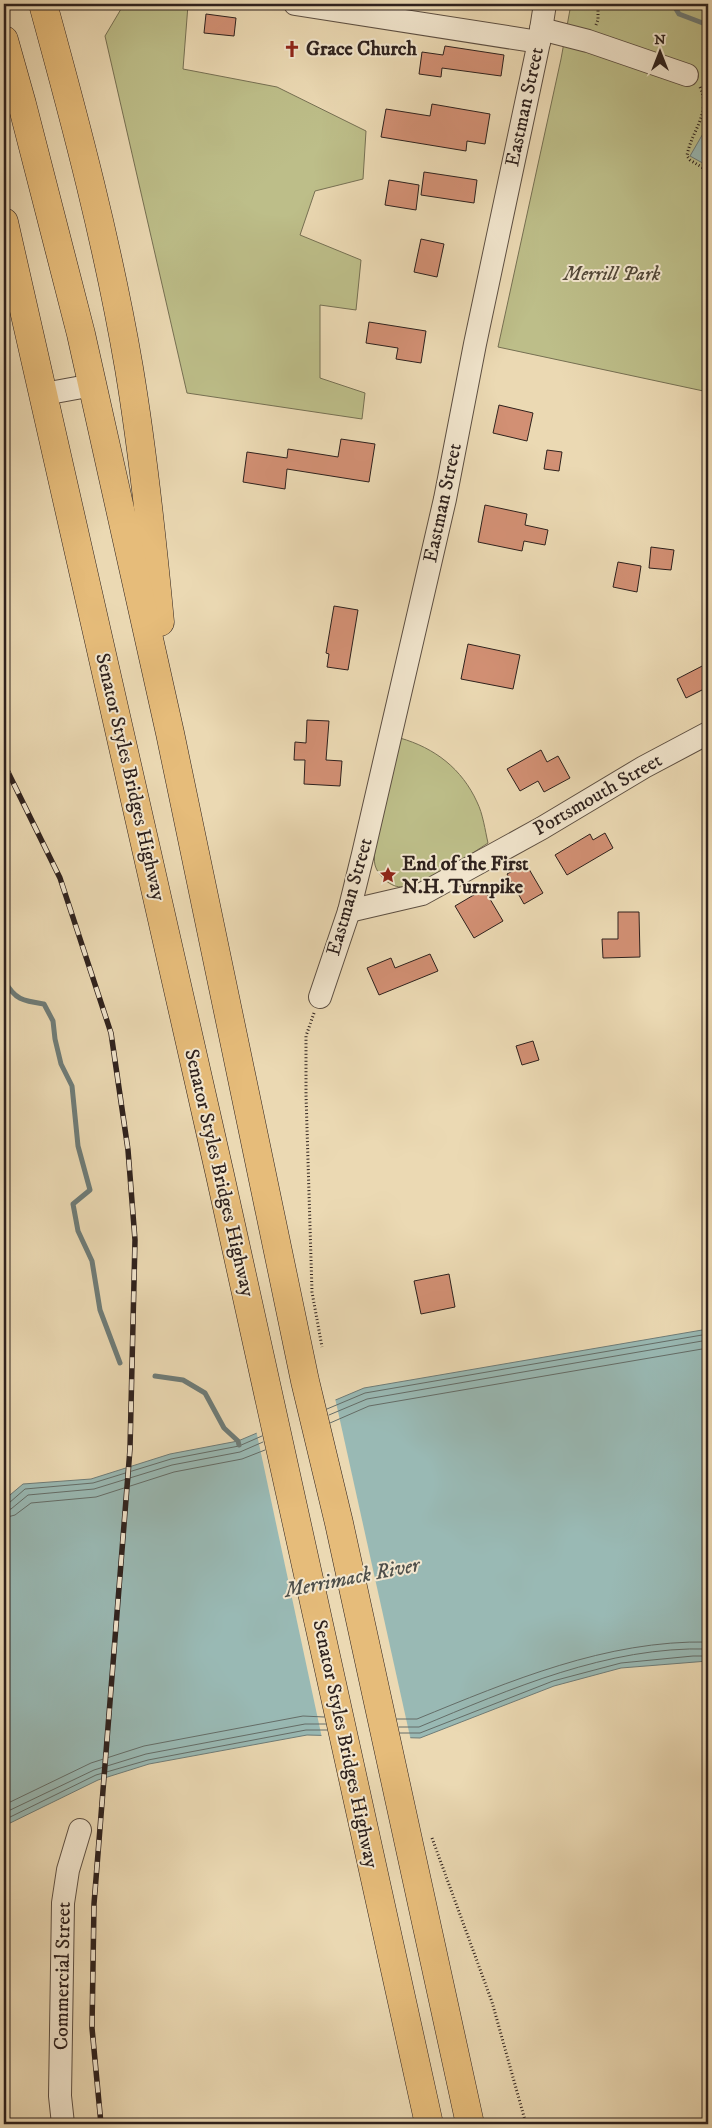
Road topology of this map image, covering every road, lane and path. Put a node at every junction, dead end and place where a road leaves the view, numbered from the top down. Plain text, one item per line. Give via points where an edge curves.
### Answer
1 (44, 4) edge
2 (295, 4) edge
3 (545, 4) edge
4 (540, 35) junction
5 (4, 40) edge
6 (687, 75) joint
7 (708, 171) edge
8 (4, 222) edge
9 (93, 385) junction
10 (44, 394) junction
11 (170, 733) junction
12 (708, 733) edge
13 (349, 911) junction
14 (320, 998) joint
15 (322, 1348) dead end
16 (428, 1829) dead end
17 (80, 1830) dead end
18 (63, 2124) edge
19 (429, 2124) edge
20 (470, 2124) edge
21 (526, 2124) edge

1 - 11 highway via 102,231 129,368 153,547
2 - 4 street
3 - 4 street, Eastman Street
4 - 6 street via 588,41
4 - 13 street, Eastman Street via 445,499
5 - 9 highway
6 - 7 path via 699,85 705,96 705,109 687,156
8 - 10 highway, Senator Styles Bridges Highway
9 - 10 street
9 - 11 highway
10 - 19 highway, Senator Styles Bridges Highway
11 - 20 highway via 305,1381
12 - 13 street, Portsmouth Street via 422,894
13 - 14 street, Eastman Street
14 - 15 path via 306,1036 306,1095 312,1292
16 - 21 path via 492,2002
17 - 18 street, Commercial Street via 68,1870 63,1903 60,2096

